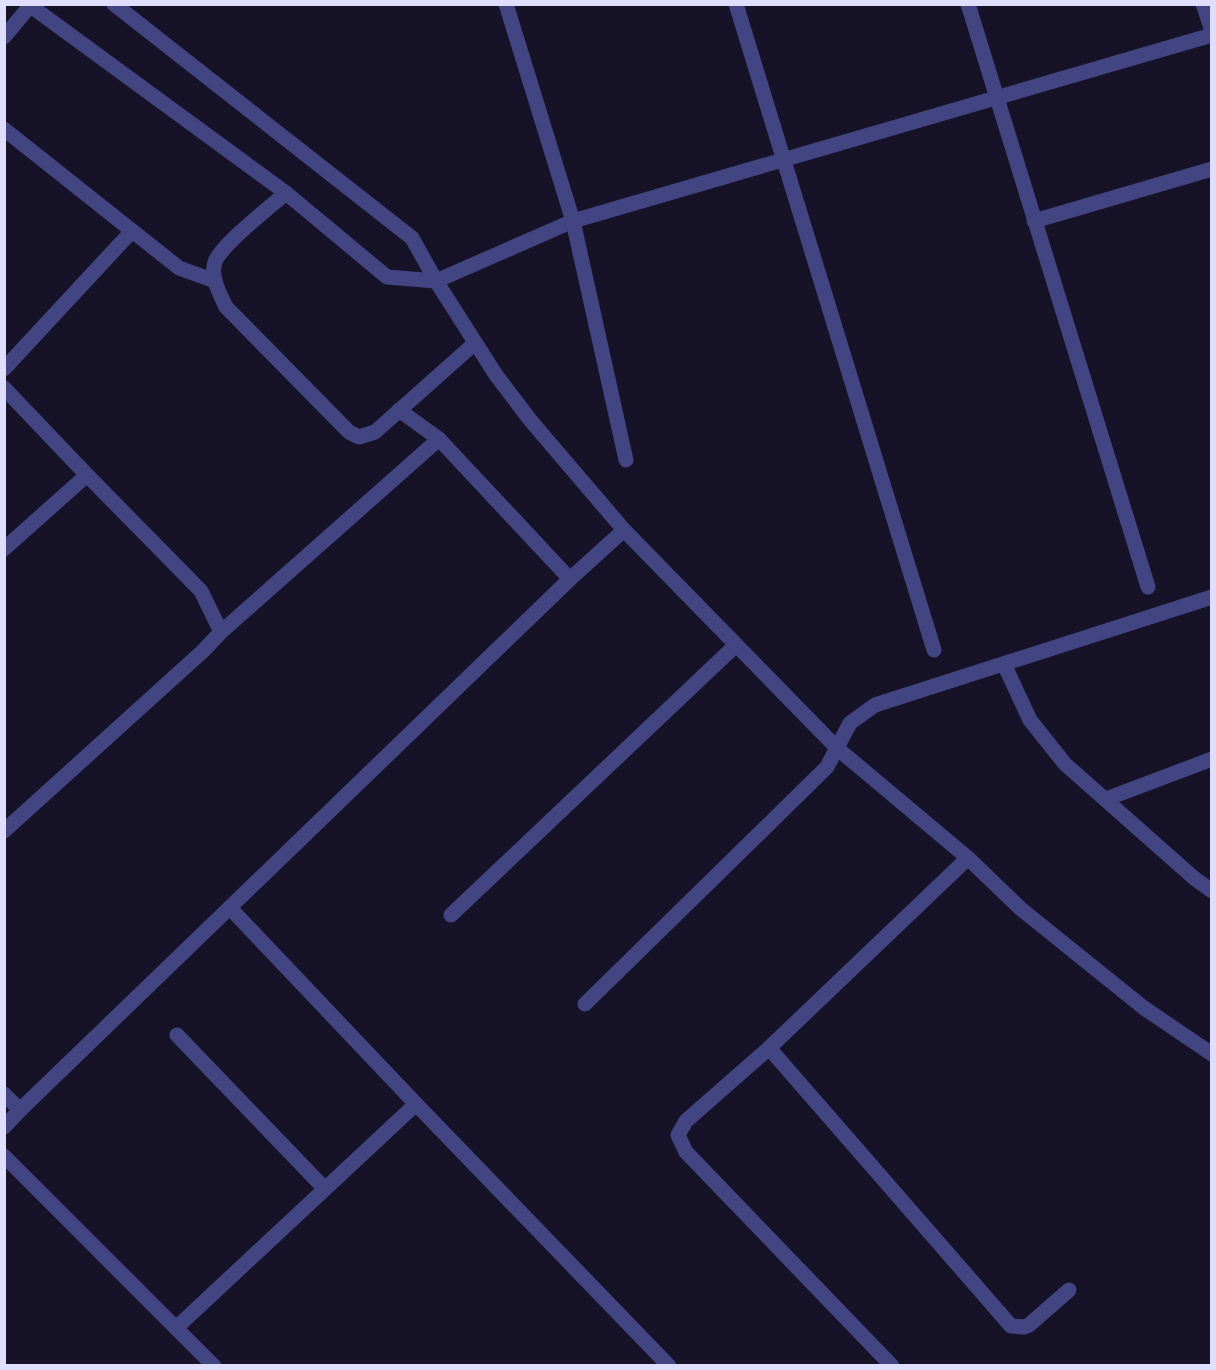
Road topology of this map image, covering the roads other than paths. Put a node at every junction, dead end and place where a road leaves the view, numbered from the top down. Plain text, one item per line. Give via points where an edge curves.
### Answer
1 (114, 4) edge
2 (506, 4) edge
3 (736, 4) edge
4 (968, 4) edge
5 (1203, 4) edge
6 (29, 5) edge
7 (1212, 33) edge
8 (4, 37) edge
9 (998, 97) junction
10 (4, 129) edge
11 (783, 158) junction
12 (1212, 169) edge
13 (286, 193) junction
14 (573, 221) junction
15 (1034, 221) junction
16 (132, 231) junction
17 (215, 281) junction
18 (436, 281) junction
19 (475, 343) junction
20 (4, 369) edge
21 (4, 388) edge
22 (399, 410) junction
23 (439, 439) junction
24 (626, 460) dead end
25 (87, 475) junction
26 (624, 530) junction
27 (4, 549) edge
28 (570, 579) junction
29 (1148, 587) dead end
30 (1212, 597) edge
31 (221, 632) junction
32 (736, 645) junction
33 (934, 650) dead end
34 (1004, 664) junction
35 (838, 748) junction
36 (1212, 759) edge
37 (1106, 799) junction
38 (4, 831) edge
39 (968, 858) junction
40 (1212, 891) edge
41 (231, 909) junction
42 (451, 915) dead end
43 (585, 1004) dead end
44 (177, 1035) dead end
45 (768, 1048) junction
46 (1212, 1054) edge
47 (4, 1094) edge
48 (416, 1104) junction
49 (20, 1110) junction
50 (4, 1127) edge
51 (4, 1156) edge
52 (325, 1190) junction
53 (1069, 1290) dead end
54 (176, 1328) junction
55 (214, 1365) edge
56 (669, 1365) edge
57 (892, 1365) edge

1 - 18 street via 412,238
2 - 14 street
3 - 11 street
4 - 9 street
5 - 7 street
6 - 8 street
6 - 13 street
7 - 9 street
9 - 11 street
9 - 15 street
10 - 16 street
11 - 14 street
11 - 33 street
12 - 15 street
13 - 17 street via 227,246 215,262
13 - 18 street via 387,277
14 - 18 street
14 - 24 street
15 - 29 street
16 - 17 street via 178,268
16 - 20 street
17 - 22 street via 226,308 348,432 359,436 375,432
18 - 19 street
19 - 22 street
19 - 26 street via 531,421
21 - 25 street
22 - 23 street
23 - 28 street
23 - 31 street
25 - 27 street
25 - 31 street via 201,591
26 - 28 street
26 - 32 street
28 - 41 street
30 - 34 street
31 - 38 street
32 - 35 street
32 - 42 street
34 - 35 street via 875,705 849,723
34 - 37 street via 1030,720 1065,764
35 - 39 street
35 - 43 street via 827,766
36 - 37 street
37 - 40 street
39 - 45 street
39 - 46 street via 1030,916 1144,1008
41 - 48 street
41 - 49 street
44 - 52 street
45 - 53 street via 1011,1326 1029,1325
45 - 57 street via 686,1120 678,1135 686,1152
47 - 49 street
48 - 52 street
48 - 56 street
49 - 50 street
51 - 54 street
52 - 54 street
54 - 55 street

